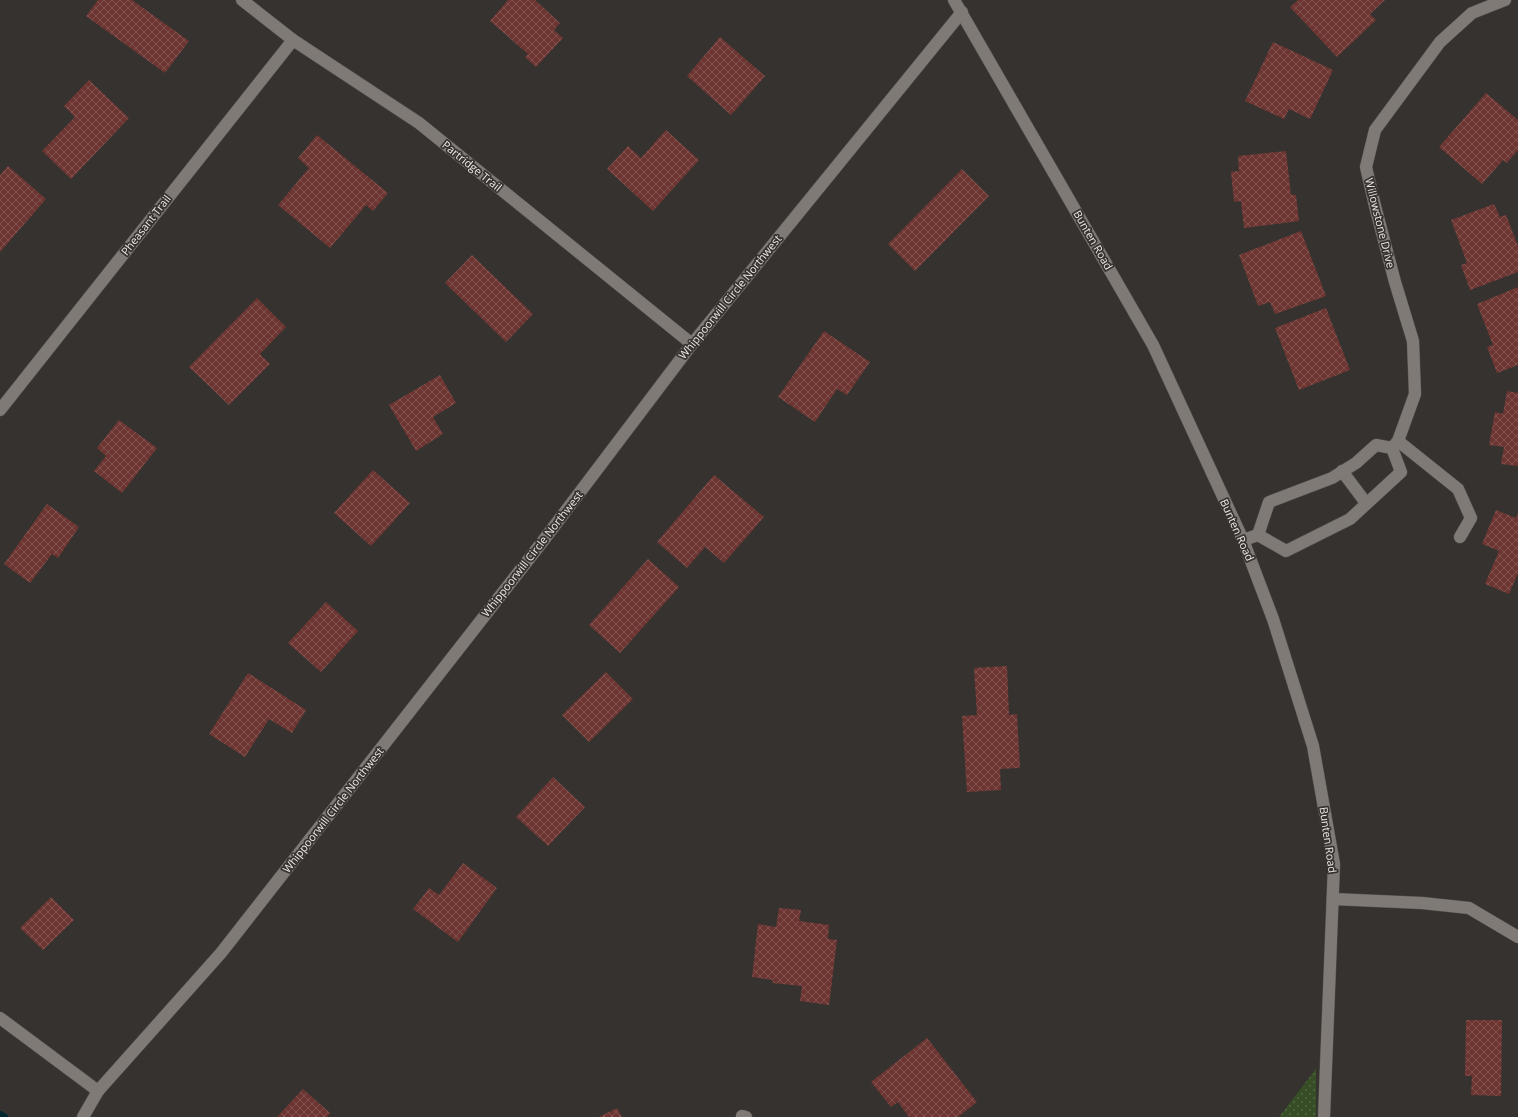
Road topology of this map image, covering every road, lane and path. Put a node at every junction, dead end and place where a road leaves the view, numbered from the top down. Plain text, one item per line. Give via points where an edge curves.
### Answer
1 (242, 0) edge
2 (954, 0) edge
3 (1505, 0) edge
4 (962, 12) junction
5 (293, 40) junction
6 (692, 344) junction
7 (0, 410) edge
8 (1395, 445) junction
9 (1342, 471) junction
10 (1366, 504) junction
11 (1258, 535) junction
12 (1460, 538) dead end
13 (1243, 540) junction
14 (1333, 899) junction
15 (1518, 937) edge
16 (0, 1018) edge
17 (98, 1091) junction
18 (83, 1117) edge
19 (1324, 1117) edge

1 - 5 street, Partridge Trail
2 - 4 street, Bunten Road
3 - 8 street, Willowstone Drive via 1472,13 1440,42 1375,130 1366,167 1374,206 1413,341 1416,394
4 - 6 street, Whippoorwill Circle Northwest
4 - 13 street, Bunten Road via 1153,345
5 - 6 street, Partridge Trail via 419,123
5 - 7 street, Pheasant Trail
6 - 17 street, Whippoorwill Circle Northwest via 543,541 221,953
8 - 9 street via 1376,444 1356,463
8 - 10 street via 1401,472
8 - 12 street via 1458,488 1471,518
9 - 10 street
9 - 11 street via 1332,478 1270,502
10 - 11 street via 1350,519 1286,551
11 - 13 street
13 - 14 street, Bunten Road via 1274,619 1313,746 1334,864
14 - 15 street via 1469,908
14 - 19 street, Bunten Road
16 - 17 street
17 - 18 street, Whippoorwill Circle Northwest

